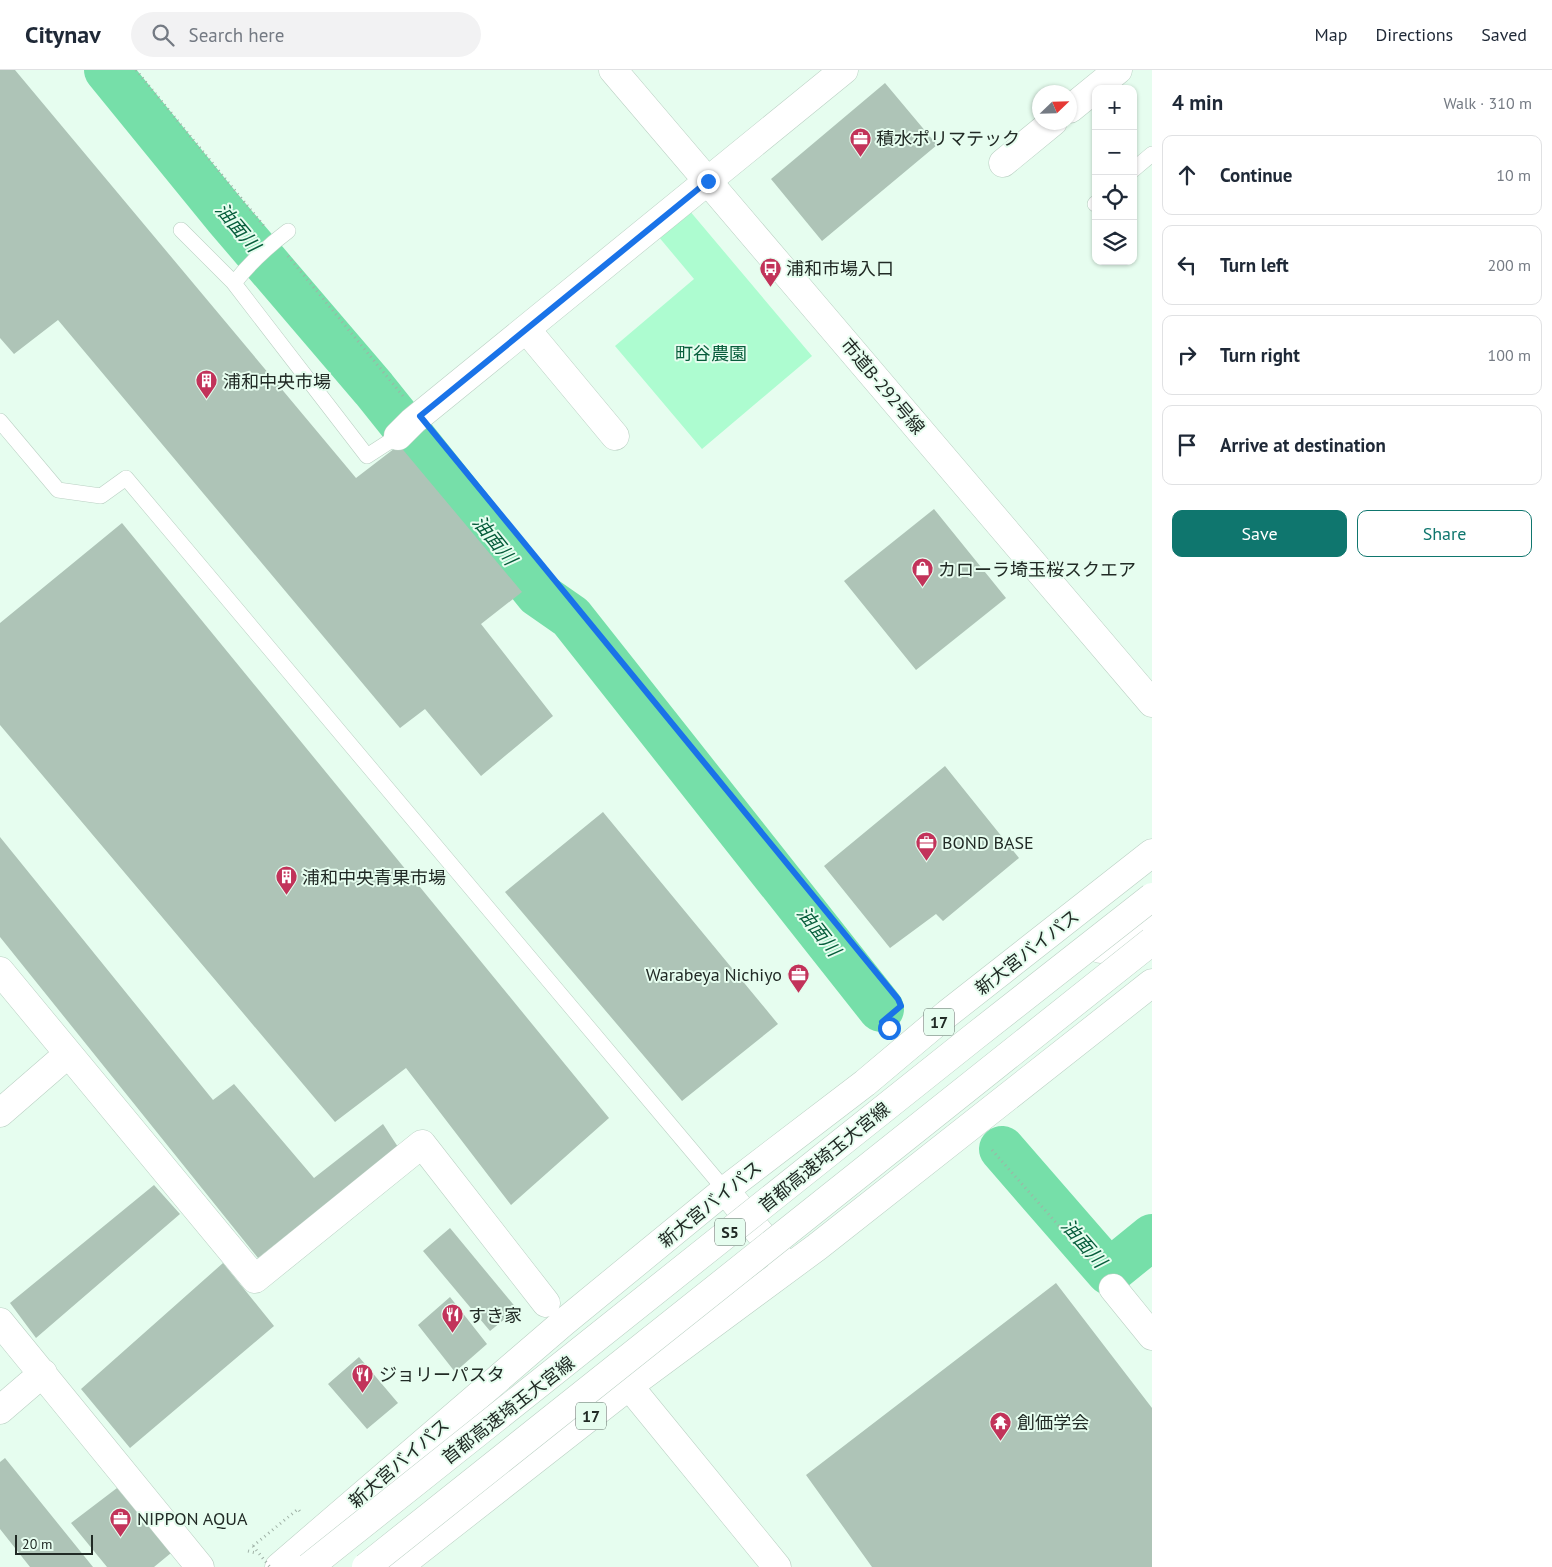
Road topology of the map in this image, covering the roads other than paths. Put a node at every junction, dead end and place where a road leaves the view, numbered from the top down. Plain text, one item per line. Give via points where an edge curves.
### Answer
1 (613, 70) edge
2 (844, 70) edge
3 (1118, 70) edge
4 (1077, 103) edge
5 (1043, 130) edge
6 (1152, 154) edge
7 (1003, 163) dead end
8 (1137, 167) edge
9 (708, 181) junction
10 (181, 230) dead end
11 (288, 231) dead end
12 (234, 283) junction
13 (526, 329) junction
14 (0, 421) edge
15 (410, 425) joint
16 (615, 436) dead end
17 (1152, 703) edge
18 (1152, 853) edge
19 (1152, 897) edge
20 (1152, 917) edge
21 (1152, 941) edge
22 (0, 971) edge
23 (1152, 983) edge
24 (947, 1014) junction
25 (68, 1054) junction
26 (0, 1113) edge
27 (725, 1190) junction
28 (788, 1268) junction
29 (1113, 1288) road end
30 (546, 1303) dead end
31 (0, 1322) edge
32 (1152, 1336) edge
33 (44, 1373) junction
34 (629, 1386) junction
35 (0, 1410) edge
36 (200, 1567) edge
37 (278, 1567) edge
38 (309, 1567) edge
39 (366, 1567) edge
40 (398, 1567) edge
41 (777, 1567) edge

1 - 9 main road, 市道B-292号線
2 - 9 main road
3 - 4 main road
5 - 7 main road
6 - 8 lane
9 - 13 main road
9 - 17 main road, 市道B-292号線
10 - 12 lane
11 - 12 lane via 248,266
12 - 15 lane via 367,456
13 - 15 main road
13 - 16 main road
14 - 27 lane via 58,490 102,496 126,478
18 - 24 main road, 新大宮バイパス / 17
19 - 38 main road, 首都高速埼玉大宮線 / S5, bridge
20 - 24 main road via 1106,947
21 - 39 main road, 首都高速埼玉大宮線 / S5, bridge
22 - 25 main road
23 - 28 main road, 17
24 - 27 main road, 新大宮バイパス / 17 via 865,1083
25 - 26 main road
25 - 30 main road via 255,1279 422,1144
27 - 28 main road
27 - 37 main road, 新大宮バイパス / 17 via 564,1322
28 - 34 main road, 17
29 - 32 main road
31 - 33 main road
33 - 35 main road
33 - 36 main road
34 - 40 main road, 17
34 - 41 main road

